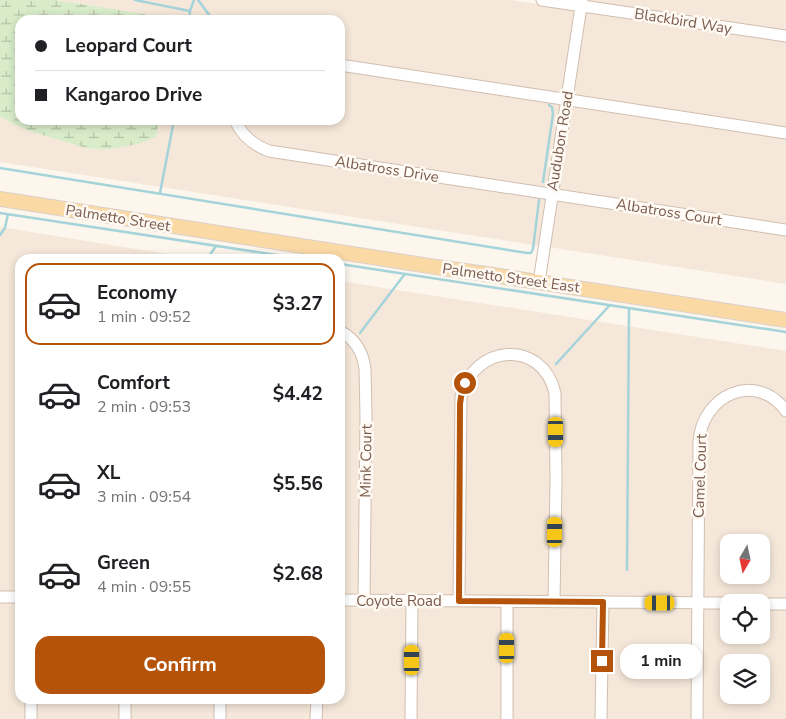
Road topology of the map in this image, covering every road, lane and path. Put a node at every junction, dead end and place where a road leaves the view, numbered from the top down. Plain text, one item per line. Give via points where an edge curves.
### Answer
1 (542, 0) edge
2 (581, 3) edge
3 (786, 36) edge
4 (345, 66) edge
5 (566, 100) junction
6 (238, 125) edge
7 (786, 133) edge
8 (552, 194) junction
9 (0, 200) edge
10 (786, 230) edge
11 (236, 236) joint
12 (539, 282) junction
13 (786, 320) edge
14 (345, 334) edge
15 (786, 411) edge
16 (0, 597) edge
17 (15, 597) edge
18 (345, 600) edge
19 (364, 601) junction
20 (412, 601) junction
21 (459, 601) junction
22 (507, 602) junction
23 (554, 602) junction
24 (603, 602) junction
25 (698, 603) junction
26 (720, 603) edge
27 (770, 604) edge
28 (786, 604) edge
29 (31, 704) edge
30 (125, 704) edge
31 (220, 704) edge
32 (316, 704) edge
33 (31, 719) edge
34 (125, 719) edge
35 (220, 719) edge
36 (316, 719) edge
37 (411, 719) edge
38 (507, 719) edge
39 (602, 719) edge
40 (696, 719) edge

1 - 2 street, Blackbird Way
2 - 3 street, Blackbird Way
2 - 5 street, Audubon Road
4 - 5 street
5 - 7 street
5 - 8 street, Audubon Road
6 - 8 street, Albatross Drive via 248,140 269,150
8 - 10 street, Albatross Court
8 - 12 street, Audubon Road
9 - 11 main road, Palmetto Street
11 - 12 main road, Palmetto Street East
12 - 13 main road, Palmetto Street East
14 - 19 street, Mink Court via 356,344 365,369
15 - 25 street, Camel Court via 765,394 742,391 722,398 705,417 699,442
16 - 17 street
18 - 19 street, Coyote Road
19 - 20 street, Coyote Road
20 - 21 street, Coyote Road
20 - 37 street
21 - 22 street, Coyote Road
21 - 23 street via 462,390 478,366 491,358 512,354 525,357 543,368 556,393
22 - 23 street, Coyote Road
22 - 38 street
23 - 24 street, Coyote Road
24 - 25 street, Coyote Road
24 - 39 street
25 - 26 street, Coyote Road
25 - 40 street, Camel Court
27 - 28 street
29 - 33 street
30 - 34 street
31 - 35 street
32 - 36 street

